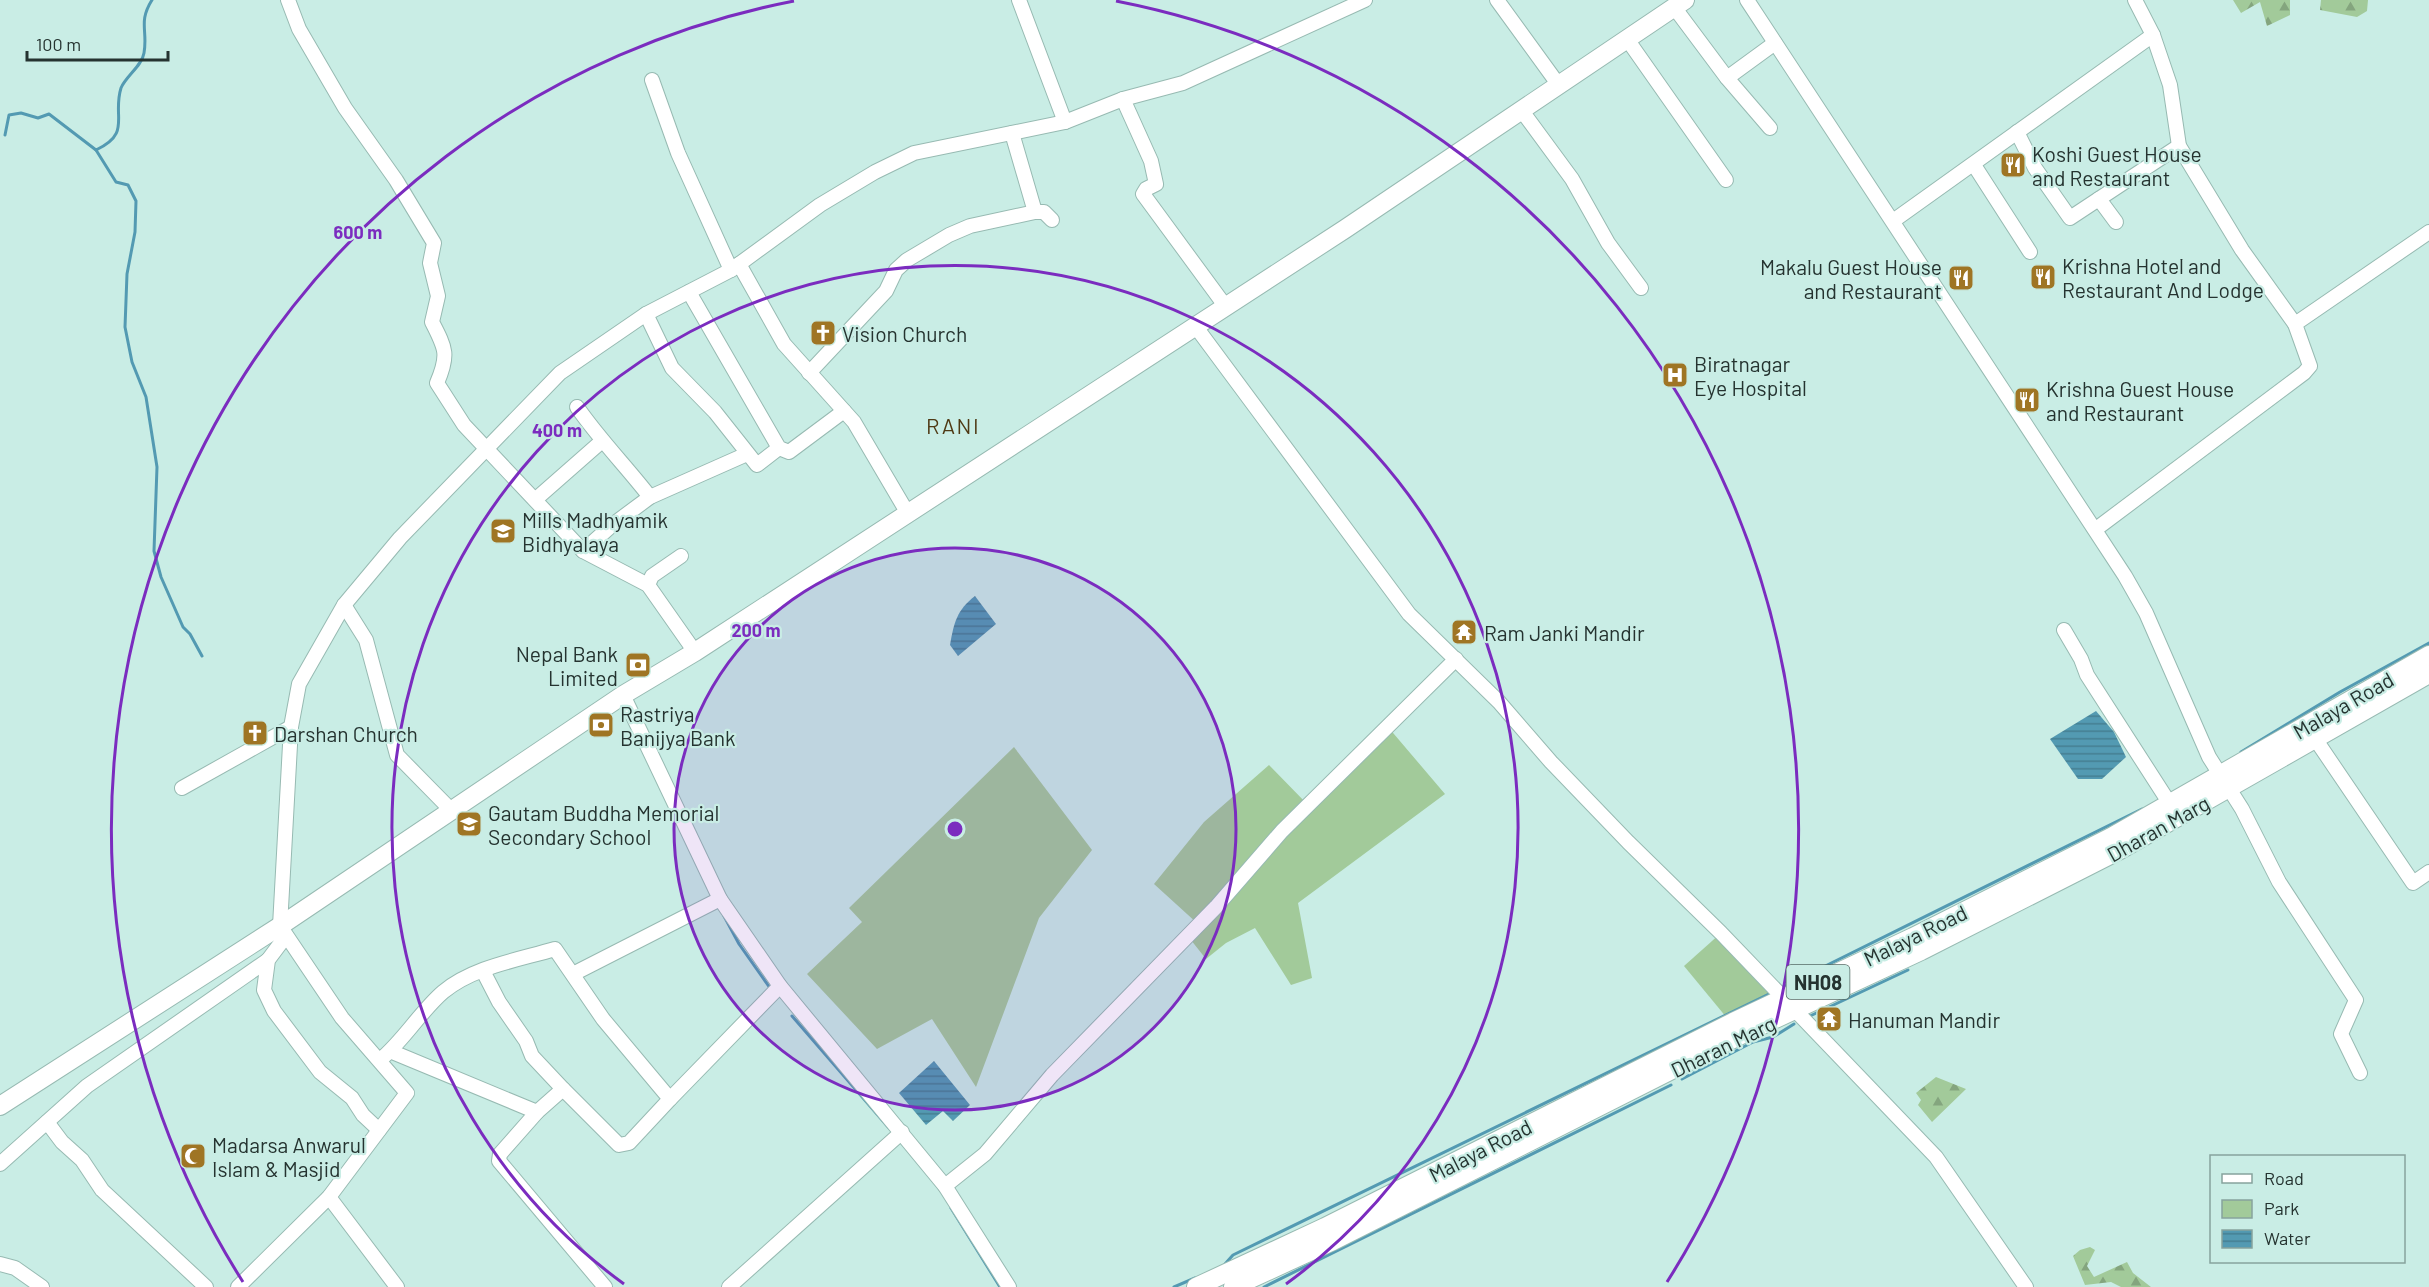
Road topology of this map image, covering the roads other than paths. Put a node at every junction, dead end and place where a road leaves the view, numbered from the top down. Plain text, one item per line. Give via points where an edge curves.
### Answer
1 (288, 0) edge
2 (1020, 0) edge
3 (1365, 0) edge
4 (1497, 0) edge
5 (1747, 0) edge
6 (2135, 0) edge
7 (1680, 3) edge
8 (2153, 35) junction
9 (1627, 39) junction
10 (1775, 43) junction
11 (1727, 78) junction
12 (652, 80) dead end
13 (1558, 84) junction
14 (1123, 99) junction
15 (1522, 111) junction
16 (1065, 122) junction
17 (1770, 128) dead end
18 (1012, 132) junction
19 (2017, 132) junction
20 (2179, 146) junction
21 (1974, 165) junction
22 (1726, 180) dead end
23 (2099, 199) junction
24 (1035, 212) junction
25 (1052, 220) dead end
26 (1893, 221) junction
27 (2116, 222) dead end
28 (2429, 232) edge
29 (2030, 252) dead end
30 (735, 267) junction
31 (1641, 288) dead end
32 (689, 292) junction
33 (1226, 307) junction
34 (646, 314) junction
35 (2295, 324) junction
36 (1196, 327) junction
37 (808, 373) junction
38 (577, 407) dead end
39 (844, 411) junction
40 (602, 441) junction
41 (486, 446) junction
42 (779, 448) junction
43 (747, 454) junction
44 (650, 497) junction
45 (536, 499) junction
46 (907, 512) junction
47 (2096, 529) junction
48 (583, 551) junction
49 (681, 556) dead end
50 (648, 585) junction
51 (344, 605) junction
52 (2064, 630) dead end
53 (695, 652) junction
54 (2429, 655) edge
55 (1456, 659) junction
56 (2429, 674) edge
57 (624, 695) junction
58 (291, 727) junction
59 (2316, 740) junction
60 (2225, 782) junction
61 (182, 788) dead end
62 (2169, 804) junction
63 (452, 811) junction
64 (2089, 857) junction
65 (2429, 872) edge
66 (720, 898) junction
67 (283, 931) junction
68 (268, 960) junction
69 (483, 971) junction
70 (573, 974) junction
71 (780, 986) junction
72 (1789, 1004) junction
73 (385, 1056) junction
74 (2361, 1073) dead end
75 (563, 1089) junction
76 (670, 1099) junction
77 (0, 1106) edge
78 (1584, 1107) junction
79 (537, 1112) junction
80 (47, 1122) junction
81 (379, 1130) junction
82 (902, 1132) junction
83 (0, 1164) edge
84 (945, 1185) junction
85 (329, 1197) junction
86 (0, 1264) edge
87 (738, 1284) edge
88 (42, 1287) edge
89 (206, 1287) edge
90 (238, 1287) edge
91 (397, 1287) edge
92 (605, 1287) edge
93 (1009, 1287) edge
94 (1196, 1287) edge
95 (1233, 1287) edge
96 (2026, 1287) edge

1 - 41 street via 299,29 345,108 434,243 430,263 438,296 432,322 444,346 446,362 437,383 464,425
2 - 16 street
3 - 14 street via 1183,83
4 - 13 street
5 - 10 street
6 - 8 street
7 - 9 main road
7 - 11 street
8 - 19 street
8 - 20 street via 2170,85
9 - 13 main road
9 - 22 street
10 - 11 street
10 - 26 street
11 - 17 street
12 - 30 street via 678,153
13 - 15 main road
14 - 16 street
14 - 33 street via 1156,184 1143,194
15 - 31 street via 1572,179 1608,243
15 - 33 main road
16 - 18 street
18 - 24 street
18 - 30 street via 914,153 875,171 820,205
19 - 21 street
19 - 23 street via 2035,168 2070,218
20 - 23 street
20 - 35 street via 2242,250
21 - 26 street
21 - 29 street
23 - 27 street
24 - 25 street via 1044,212
24 - 37 street via 970,226 907,260 896,270 886,291
26 - 47 street
28 - 35 street
30 - 32 street
30 - 37 street via 784,344
32 - 34 street
32 - 42 street
33 - 36 main road
34 - 41 street via 560,373
34 - 43 street via 672,368 715,412
35 - 47 street via 2310,366 2304,373
36 - 46 main road
36 - 55 street via 1409,614
37 - 39 street
38 - 40 street
39 - 42 street via 789,452
39 - 46 street
40 - 44 street
40 - 45 street
41 - 45 street
41 - 51 street
42 - 43 street via 757,465
43 - 44 street
44 - 48 street
45 - 48 street
46 - 53 main road
47 - 60 street via 2146,613 2209,757
48 - 50 street
49 - 50 street via 652,576
50 - 53 street
51 - 58 street via 299,684
51 - 63 street via 366,640 397,755
52 - 62 street via 2087,675
53 - 57 main road
54 - 60 main road, Malaya Road / NH08
55 - 72 street via 1628,842
55 - 84 street via 1282,831 1216,907 1053,1075 985,1154
56 - 59 main road, Dharan Marg / NH08
57 - 63 main road
57 - 66 street
58 - 61 street
58 - 67 street
59 - 60 main road, Dharan Marg / NH08
59 - 65 street via 2413,883
60 - 62 main road, Malaya Road / NH08
60 - 64 main road, Dharan Marg / NH08
60 - 74 street via 2279,882 2356,1000 2341,1034
62 - 64 main road, Malaya Road / NH08
63 - 67 main road
64 - 72 main road, Dharan Marg / NH08 via 1921,951
66 - 70 street
66 - 71 street
67 - 68 street
67 - 73 street via 342,1018
67 - 77 main road
68 - 80 street via 93,1082
68 - 81 street via 264,990 274,1011 320,1072 352,1098
69 - 70 street via 555,949
69 - 73 street via 445,991
69 - 75 street via 532,1056
70 - 76 street via 603,1019
71 - 76 street
71 - 82 street
72 - 78 main road, Dharan Marg / NH08
72 - 96 street via 1936,1157
73 - 79 street
73 - 81 street via 407,1093
75 - 76 street via 619,1145 629,1143
75 - 79 street
78 - 94 main road, Malaya Road / NH08
78 - 95 main road, Dharan Marg / NH08 via 1333,1241
79 - 92 street via 500,1154 499,1161
80 - 83 street
80 - 89 street via 82,1160 102,1190
81 - 85 street
82 - 84 street
82 - 87 street
84 - 93 street
85 - 90 street
85 - 91 street
86 - 88 street via 15,1268

